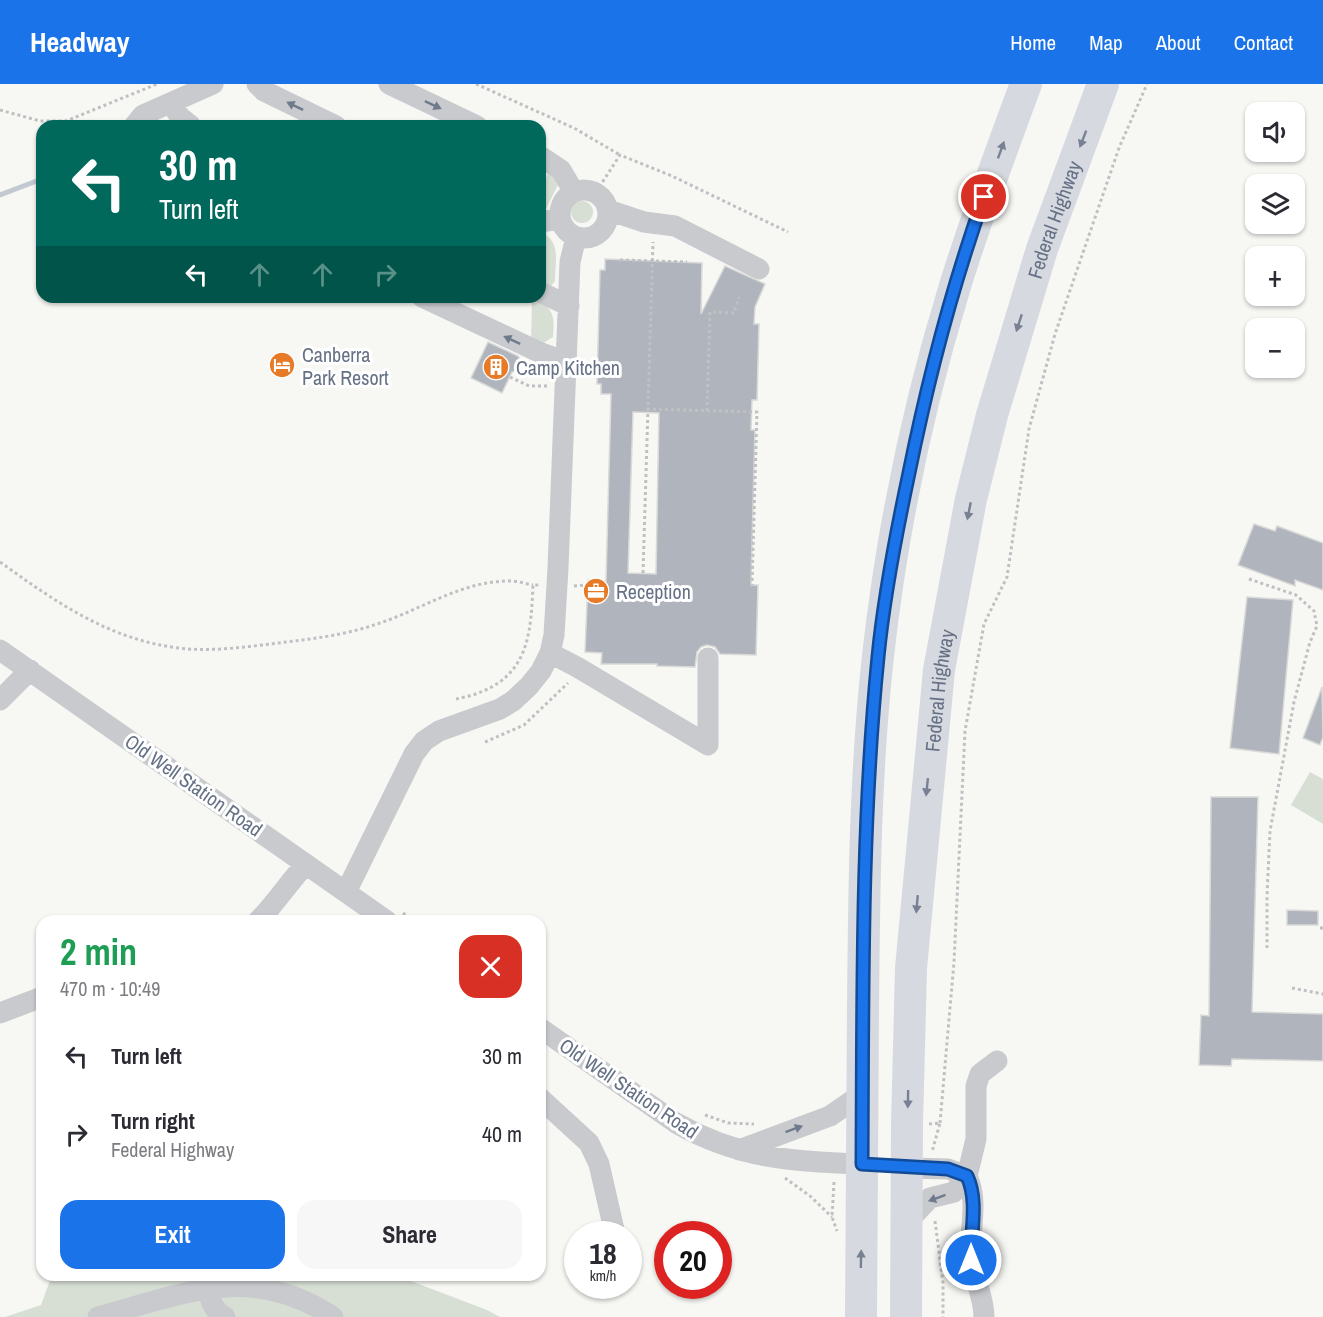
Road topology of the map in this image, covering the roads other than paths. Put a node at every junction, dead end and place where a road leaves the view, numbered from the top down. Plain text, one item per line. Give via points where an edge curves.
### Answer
1 (213, 84) edge
2 (257, 84) edge
3 (388, 84) edge
4 (1026, 84) edge
5 (1103, 84) edge
6 (171, 103) junction
7 (140, 120) edge
8 (184, 120) edge
9 (323, 120) edge
10 (464, 120) edge
11 (546, 160) edge
12 (574, 192) junction
13 (608, 210) junction
14 (550, 221) edge
15 (576, 237) junction
16 (759, 269) dead end
17 (546, 295) edge
18 (435, 303) edge
19 (568, 306) junction
20 (566, 362) junction
21 (550, 654) junction
22 (2, 655) edge
23 (708, 658) dead end
24 (30, 670) junction
25 (0, 700) edge
26 (306, 864) junction
27 (346, 892) junction
28 (264, 915) edge
29 (379, 915) edge
30 (36, 999) edge
31 (0, 1013) edge
32 (546, 1032) edge
33 (997, 1061) dead end
34 (862, 1094) junction
35 (546, 1104) edge
36 (748, 1152) junction
37 (862, 1164) junction
38 (918, 1168) junction
39 (967, 1176) junction
40 (612, 1221) edge
41 (908, 1222) junction
42 (208, 1288) junction
43 (155, 1310) edge
44 (98, 1317) edge
45 (225, 1317) edge
46 (333, 1317) edge
47 (861, 1317) edge
48 (906, 1317) edge
49 (984, 1317) edge

1 - 6 street
9 -> 2 street via 264,92
3 -> 10 street
34 -> 4 highway via 867,806 877,666 888,581 916,434 954,288
5 -> 38 highway, Federal Highway via 1042,249 992,415 971,499 939,670 911,968 907,1125
6 - 7 street
6 - 8 street
11 - 12 street via 561,170
12 - 13 street via 596,192
12 - 14 street
13 - 15 street via 606,226 600,232 593,237
13 - 16 street via 644,222 675,226
14 - 15 street
15 - 19 street via 570,262
17 - 19 street
20 -> 18 street
19 - 20 street
20 - 21 street via 557,586
21 - 23 street via 708,745
21 - 27 street via 529,686 500,710 439,731 424,741
22 - 24 street, Old Well Station Road
24 - 25 street
24 - 26 street, Old Well Station Road
26 - 27 street, Old Well Station Road
26 - 28 street
27 - 29 street, Old Well Station Road
30 - 31 street
32 - 36 street, Old Well Station Road via 676,1123
33 - 39 street via 980,1074 976,1086 976,1139
36 -> 34 street via 830,1116
34 - 37 highway
35 - 40 street via 589,1143 599,1164
36 - 37 street, Old Well Station Road via 791,1161
37 - 38 highway
47 -> 37 highway
38 - 39 street via 948,1169
38 - 41 highway, Federal Highway
39 -> 41 street via 954,1192 930,1198
39 - 49 street via 972,1186 971,1260 984,1302
41 - 48 highway, Federal Highway
42 - 43 street via 184,1292
42 - 45 street via 210,1300
42 - 46 street via 243,1286 291,1295
43 - 44 street

